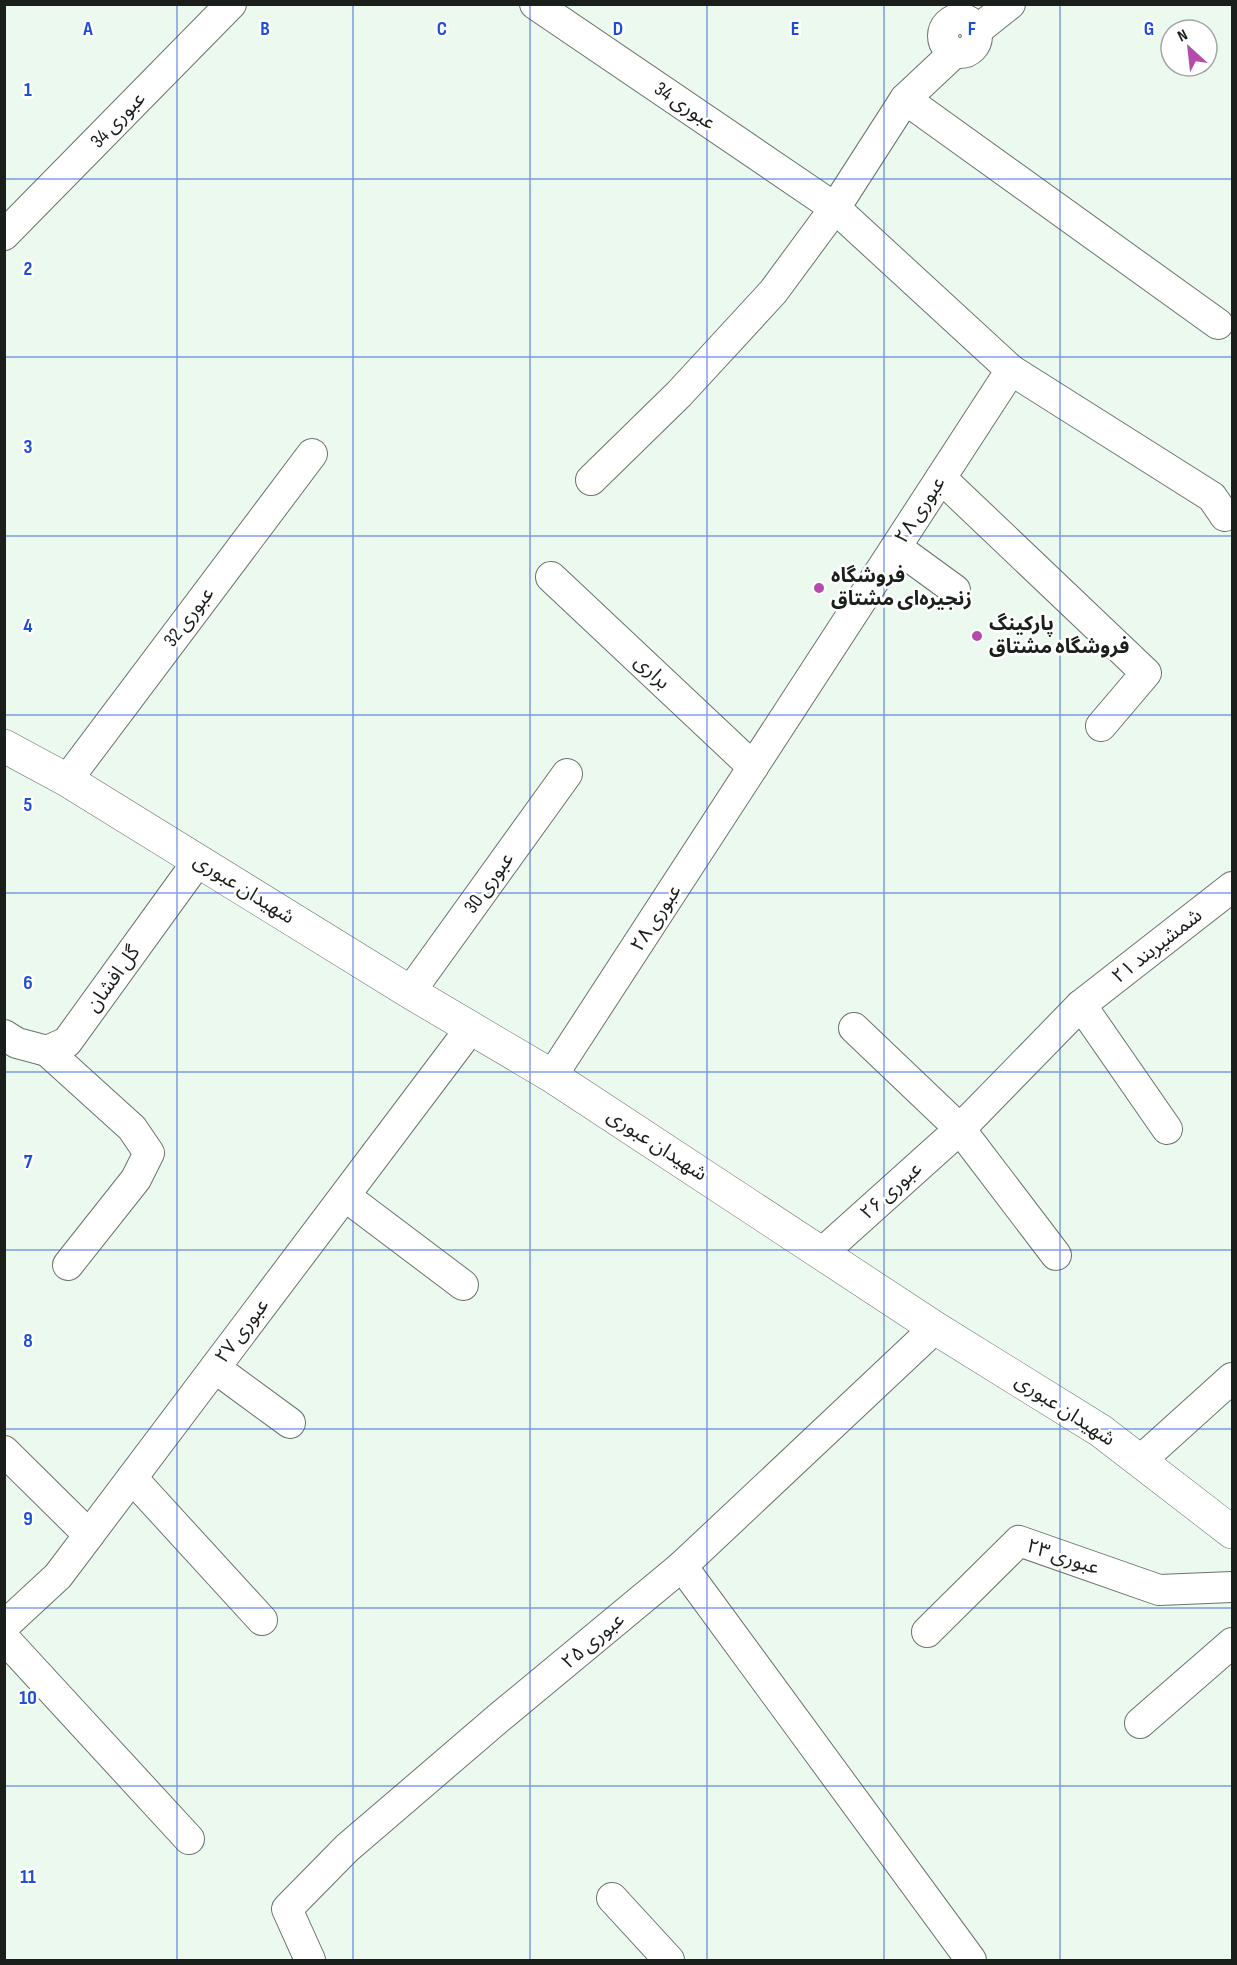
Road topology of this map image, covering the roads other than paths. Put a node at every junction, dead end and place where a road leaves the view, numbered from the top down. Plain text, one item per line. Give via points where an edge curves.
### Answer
1 (231, 4) edge
2 (535, 4) edge
3 (1010, 4) edge
4 (960, 25) edge
5 (905, 99) junction
6 (835, 208) junction
7 (4, 235) edge
8 (1218, 324) dead end
9 (1011, 370) junction
10 (312, 454) dead end
11 (941, 478) junction
12 (591, 480) dead end
13 (1225, 516) dead end
14 (896, 547) junction
15 (551, 577) dead end
16 (955, 590) dead end
17 (4, 720) edge
18 (1101, 726) dead end
19 (4, 746) edge
20 (753, 767) junction
21 (567, 774) dead end
22 (67, 780) junction
23 (198, 861) junction
24 (1233, 888) edge
25 (410, 992) junction
26 (1081, 1005) junction
27 (471, 1028) junction
28 (854, 1028) dead end
29 (4, 1035) edge
30 (47, 1051) junction
31 (552, 1076) junction
32 (960, 1129) junction
33 (1167, 1129) dead end
34 (345, 1196) junction
35 (822, 1253) junction
36 (1056, 1256) dead end
37 (68, 1265) dead end
38 (463, 1285) dead end
39 (935, 1328) junction
40 (215, 1368) junction
41 (1233, 1378) edge
42 (290, 1423) dead end
43 (4, 1451) edge
44 (1140, 1461) junction
45 (132, 1478) junction
46 (1231, 1530) edge
47 (89, 1535) junction
48 (682, 1566) junction
49 (1233, 1587) edge
50 (262, 1620) dead end
51 (4, 1626) edge
52 (927, 1632) dead end
53 (4, 1638) edge
54 (1233, 1643) edge
55 (1140, 1723) dead end
56 (189, 1839) dead end
57 (612, 1898) dead end
58 (310, 1960) edge
59 (669, 1960) edge
60 (971, 1960) edge

1 - 7 street, عبوری 34
2 - 6 street, عبوری 34
3 - 4 street
4 - 5 street
5 - 6 street
5 - 8 street
6 - 9 street
6 - 12 street via 773,292
9 - 11 street, عبوری ۲۸
9 - 13 street via 1212,497
10 - 22 street, عبوری 32
11 - 14 street, عبوری ۲۸
11 - 18 street via 1146,673
14 - 16 street
14 - 20 street, عبوری ۲۸
15 - 20 street, براری
17 - 22 main road, شهیدان عبوری via 33,741
19 - 22 main road, شهیدان عبوری
20 - 31 street, عبوری ۲۸
21 - 25 street, عبوری 30
22 - 23 main road, شهیدان عبوری
23 - 25 main road, شهیدان عبوری
23 - 30 street, گل افشان via 67,1042
24 - 26 street, شمشیربند ۲۱
25 - 27 main road, شهیدان عبوری
26 - 32 street, عبوری ۲۶
26 - 33 street
27 - 31 main road, شهیدان عبوری
27 - 34 street, عبوری ۲۷
28 - 32 street
29 - 30 street
30 - 37 street via 132,1128 149,1153 135,1179
31 - 35 main road, شهیدان عبوری
32 - 35 street, عبوری ۲۶
32 - 36 street
34 - 38 street
34 - 40 street, عبوری ۲۷
35 - 39 main road, شهیدان عبوری
39 - 44 main road, شهیدان عبوری via 1101,1431
39 - 48 street, عبوری ۲۵
40 - 42 street
40 - 45 street, عبوری ۲۷
41 - 44 street
43 - 47 street
44 - 46 main road, شهیدان عبوری
45 - 47 street, عبوری ۲۷
45 - 50 street
47 - 51 street, عبوری ۲۷ via 58,1576
48 - 58 street, عبوری ۲۵ via 348,1848 287,1910
48 - 60 street
49 - 52 street, عبوری ۲۳ via 1159,1590 1019,1541
53 - 56 street
54 - 55 street
57 - 59 street

